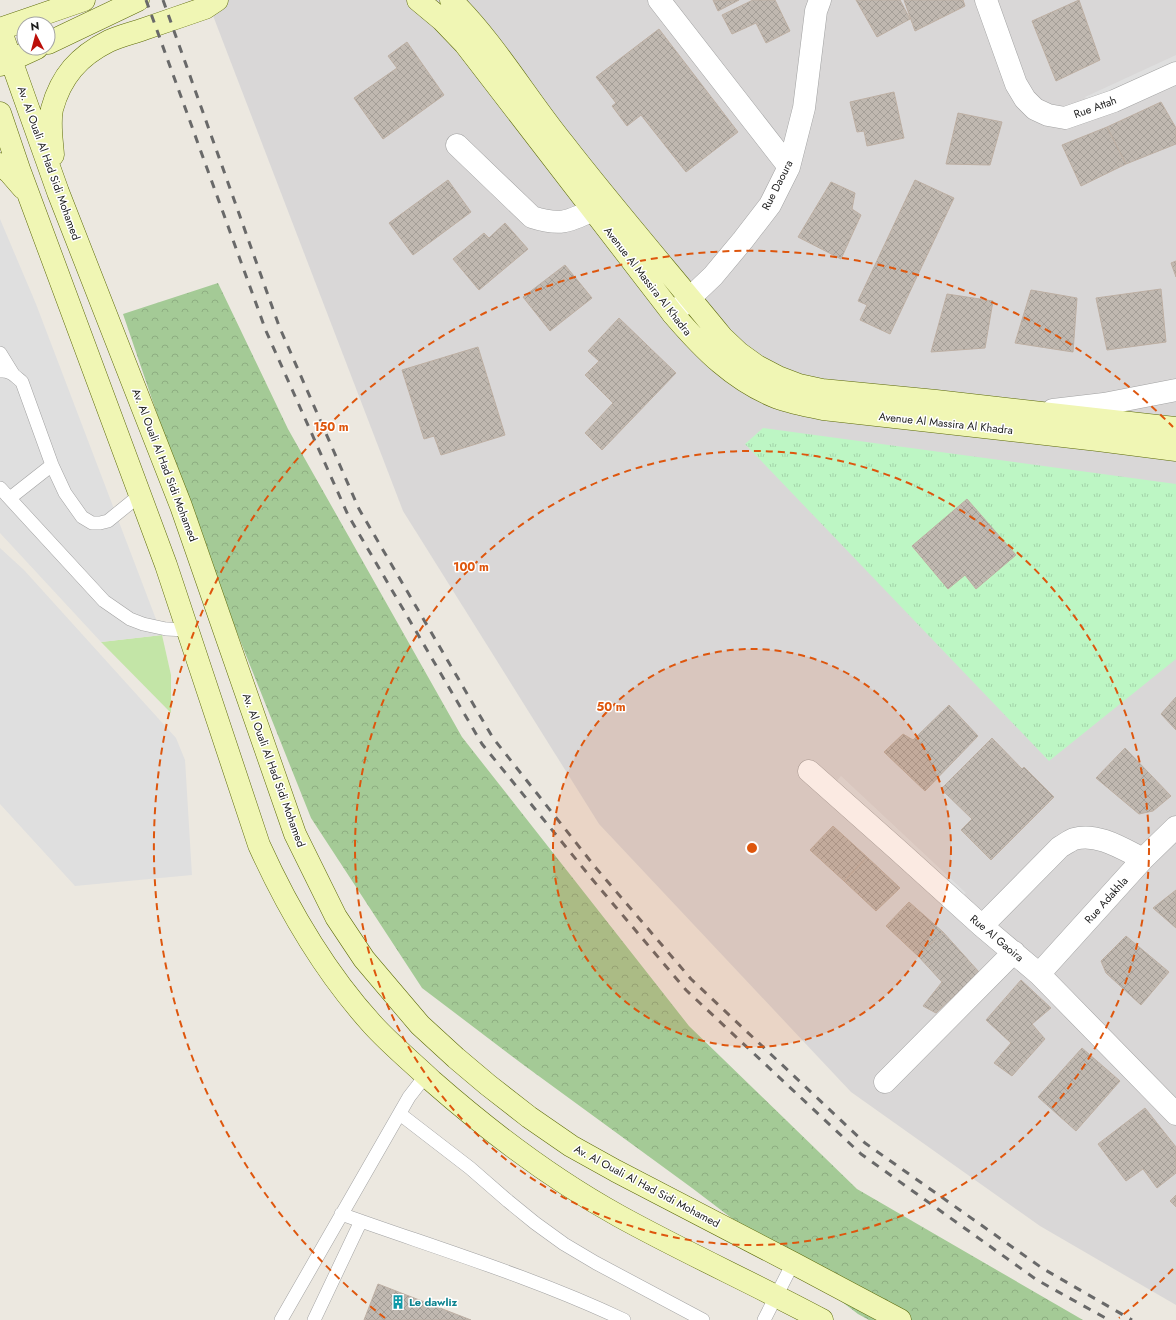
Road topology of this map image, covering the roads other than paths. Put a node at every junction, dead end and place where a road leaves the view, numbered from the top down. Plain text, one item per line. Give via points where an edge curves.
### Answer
1 (84, 0) edge
2 (138, 0) edge
3 (217, 0) edge
4 (418, 0) edge
5 (451, 0) edge
6 (659, 0) edge
7 (820, 0) edge
8 (986, 0) edge
9 (0, 29) edge
10 (56, 39) edge
11 (20, 56) edge
12 (6, 63) edge
13 (1176, 73) edge
14 (0, 113) edge
15 (457, 145) dead end
16 (0, 164) edge
17 (789, 166) junction
18 (58, 192) junction
19 (30, 197) junction
20 (593, 210) junction
21 (690, 298) junction
22 (673, 314) junction
23 (0, 353) edge
24 (6, 372) edge
25 (1176, 390) edge
26 (1036, 412) junction
27 (1176, 428) edge
28 (1176, 450) edge
29 (52, 465) junction
30 (0, 488) edge
31 (140, 495) junction
32 (10, 498) junction
33 (187, 630) junction
34 (809, 771) dead end
35 (1175, 829) edge
36 (1143, 859) junction
37 (982, 926) junction
38 (1014, 952) junction
39 (1039, 974) junction
40 (426, 1075) junction
41 (885, 1082) dead end
42 (400, 1114) junction
43 (1176, 1114) edge
44 (341, 1214) junction
45 (361, 1221) junction
46 (792, 1263) junction
47 (776, 1295) junction
48 (281, 1320) edge
49 (314, 1320) edge
50 (624, 1320) edge
51 (703, 1320) edge
52 (764, 1320) edge
53 (822, 1320) edge
54 (900, 1320) edge

1 - 9 street
2 - 10 street
3 - 18 street via 205,8 110,41 87,54 70,70 60,87 52,110 50,130
4 - 20 street, Avenue Al Massira Al Khadra via 465,44
5 - 21 street, Avenue Al Massira Al Khadra via 467,16 562,142
6 - 17 street
7 - 17 street, Rue Daoura via 816,11 804,108
8 - 13 street, Rue Attah via 1016,84 1035,109 1048,114 1065,118 1114,101
9 - 12 street, Av. Al Ouali Al Had Sidi Mohamed
11 - 12 street
12 - 18 street, Av. Al Ouali Al Had Sidi Mohamed
14 - 19 street
15 - 20 street via 532,217 555,223 569,221
16 - 19 street
17 - 21 street, Rue Daoura via 770,205 713,276
18 - 46 street, Av. Al Ouali Al Had Sidi Mohamed via 181,506 295,834 336,917 364,959 420,1025 529,1117 571,1146 616,1171
19 - 31 street
20 - 22 street, Avenue Al Massira Al Khadra
21 - 22 street, Rue Daoura
21 - 26 street, Avenue Al Massira Al Khadra via 738,353 757,366 799,385 822,390
22 - 28 street, Avenue Al Massira Al Khadra via 692,337 738,378 778,398 800,405
23 - 24 lane
24 - 29 lane via 22,382
25 - 26 street via 1104,404
26 - 27 street, Avenue Al Massira Al Khadra
29 - 31 lane via 69,499 82,517 92,523 108,521
29 - 32 lane
30 - 32 lane
31 - 33 street
32 - 33 lane via 104,601 130,619 143,624
33 - 40 street via 259,845 279,888 319,955 344,990 372,1023
34 - 37 street, Rue Al Gaoira
35 - 36 street, Rue Adakhla
36 - 37 street via 1103,840 1074,839 1060,847
36 - 39 street, Rue Adakhla
37 - 38 street, Rue Al Gaoira
38 - 39 street, Rue Al Gaoira
38 - 41 street
39 - 43 street, Rue Al Gaoira
40 - 42 lane
40 - 47 street via 481,1122 564,1182 673,1245
42 - 44 lane
42 - 51 lane via 470,1168 524,1215 564,1244
44 - 45 lane
44 - 48 lane
45 - 49 lane
45 - 50 lane via 521,1277
46 - 47 lane
46 - 54 street, Av. Al Ouali Al Had Sidi Mohamed
47 - 52 lane
47 - 53 street

